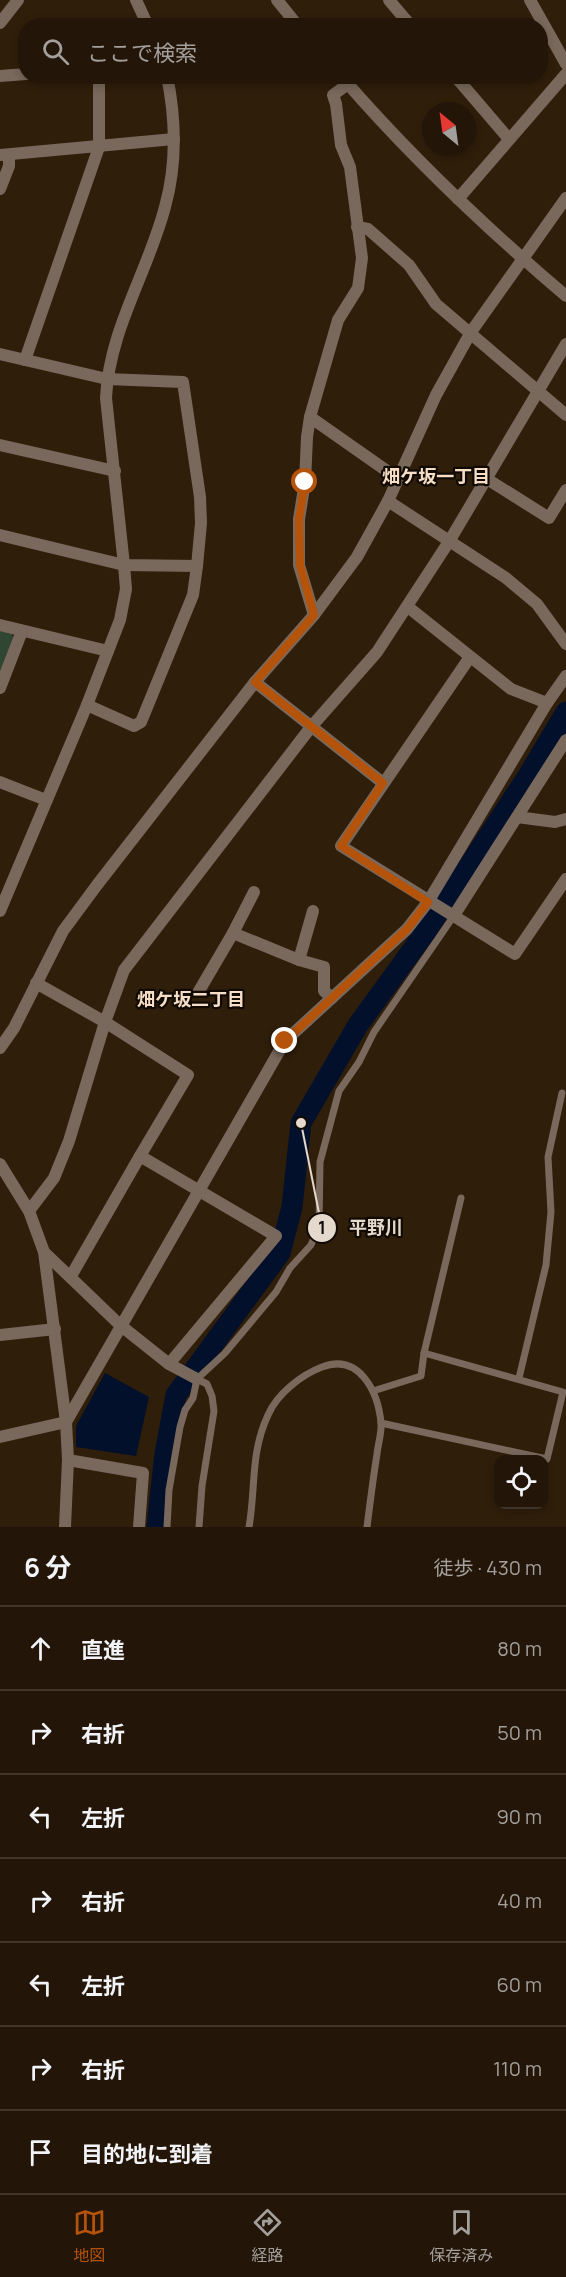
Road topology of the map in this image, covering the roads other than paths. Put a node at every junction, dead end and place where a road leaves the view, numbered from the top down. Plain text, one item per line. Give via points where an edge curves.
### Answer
1 (18, 0) edge
2 (136, 0) edge
3 (277, 0) edge
4 (530, 0) edge
5 (394, 2) edge
6 (144, 18) edge
7 (292, 18) edge
8 (405, 18) edge
9 (540, 18) edge
10 (0, 22) edge
11 (548, 32) edge
12 (566, 64) edge
13 (566, 74) edge
14 (18, 75) edge
15 (0, 76) edge
16 (99, 84) edge
17 (169, 84) edge
18 (341, 84) edge
19 (348, 84) edge
20 (462, 84) edge
21 (174, 139) junction
22 (509, 139) junction
23 (99, 147) junction
24 (5, 155) edge
25 (0, 189) edge
26 (566, 198) edge
27 (458, 199) junction
28 (357, 226) junction
29 (523, 259) junction
30 (566, 296) edge
31 (471, 332) junction
32 (566, 344) edge
33 (0, 354) edge
34 (25, 360) junction
35 (106, 379) junction
36 (540, 391) junction
37 (566, 415) edge
38 (310, 417) junction
39 (0, 445) edge
40 (115, 471) junction
41 (398, 478) junction
42 (487, 479) junction
43 (566, 490) edge
44 (388, 501) junction
45 (0, 535) edge
46 (450, 540) junction
47 (124, 565) junction
48 (196, 566) junction
49 (408, 607) junction
50 (314, 615) junction
51 (0, 626) edge
52 (22, 631) junction
53 (566, 644) edge
54 (108, 651) junction
55 (470, 657) junction
56 (566, 676) edge
57 (255, 682) junction
58 (0, 688) edge
59 (547, 703) junction
60 (87, 705) junction
61 (311, 727) junction
62 (566, 740) edge
63 (0, 782) edge
64 (383, 783) junction
65 (46, 800) junction
66 (517, 817) junction
67 (566, 819) edge
68 (566, 879) edge
69 (254, 892) dead end
70 (428, 902) junction
71 (0, 911) edge
72 (313, 911) dead end
73 (453, 917) junction
74 (233, 933) junction
75 (299, 960) junction
76 (36, 983) junction
77 (199, 992) dead end
78 (332, 998) junction
79 (105, 1022) junction
80 (0, 1048) edge
81 (562, 1093) dead end
82 (140, 1156) junction
83 (0, 1164) edge
84 (198, 1191) junction
85 (461, 1198) dead end
86 (29, 1211) junction
87 (44, 1252) junction
88 (71, 1276) junction
89 (120, 1325) junction
90 (55, 1329) junction
91 (0, 1335) edge
92 (424, 1353) junction
93 (169, 1364) junction
94 (519, 1378) junction
95 (197, 1379) junction
96 (373, 1391) junction
97 (66, 1422) junction
98 (381, 1424) junction
99 (0, 1437) edge
100 (68, 1460) junction
101 (65, 1527) edge
102 (139, 1527) edge
103 (167, 1527) edge
104 (199, 1527) edge
105 (249, 1527) edge
106 (367, 1527) edge

1 - 10 street
2 - 6 street
3 - 7 street
4 - 9 street
5 - 8 street
11 - 12 street
13 - 22 street
14 - 15 street
16 - 23 street
17 - 21 street via 174,107
18 - 28 street via 333,95 341,145 350,167
19 - 27 street
20 - 22 street
21 - 23 street
21 - 35 street via 173,171 165,209 117,335
22 - 27 street
23 - 24 street
23 - 34 street
24 - 25 street via 9,166
26 - 29 street
27 - 29 street
28 - 31 street via 368,229 409,265 436,304
28 - 38 street via 362,258 358,288 338,320
29 - 30 street
29 - 31 street
31 - 36 street
31 - 41 street via 436,395
32 - 36 street
33 - 34 street
34 - 35 street
35 - 40 street
35 - 48 street via 183,382 200,497
36 - 37 street
36 - 42 street
38 - 41 street
38 - 50 street via 299,554
39 - 40 street
40 - 47 street
41 - 44 street
42 - 43 street via 549,518
42 - 46 street
44 - 46 street
44 - 50 street via 357,557
45 - 47 street
46 - 49 street
46 - 53 street via 537,604
47 - 48 street
47 - 54 street via 126,590
48 - 60 street via 192,595 141,723 134,726
49 - 55 street
49 - 61 street via 377,652
50 - 57 street
51 - 52 street
52 - 54 street
52 - 58 street
54 - 60 street
55 - 59 street via 511,689
55 - 64 street
56 - 59 street
57 - 61 street
57 - 76 street via 63,931
59 - 70 street
60 - 65 street
61 - 64 street
61 - 79 street via 124,970
62 - 66 street
63 - 65 street
64 - 70 street via 341,846
65 - 71 street
66 - 67 street via 555,822
66 - 73 street
68 - 73 street via 515,954
69 - 74 street
70 - 73 street
70 - 78 street via 407,929
72 - 75 street
73 - 95 lane via 374,1032 339,1091 320,1162 319,1226 311,1245 225,1353
74 - 75 street
74 - 77 street
75 - 78 street via 324,967 324,991
76 - 79 street
76 - 80 street
78 - 84 street via 285,1041
79 - 82 street via 188,1075
79 - 86 street via 66,1150 54,1179
81 - 94 lane via 548,1157 551,1212 546,1265
82 - 84 street
82 - 88 street
83 - 86 street
84 - 89 street
84 - 93 street via 276,1236
85 - 92 lane
86 - 87 street
87 - 88 street
87 - 90 street
88 - 89 street
89 - 93 street
89 - 97 street
90 - 91 street
90 - 97 street
92 - 94 lane
92 - 96 lane via 421,1376
93 - 95 street
94 - 98 lane via 563,1392 547,1459
95 - 103 lane via 180,1427
95 - 104 lane via 207,1384 214,1411
96 - 98 lane
96 - 105 lane via 358,1370 343,1364 323,1367 284,1392 269,1413 259,1439 252,1474
97 - 99 street
97 - 100 street
98 - 106 lane
100 - 101 street
100 - 102 street via 143,1473

